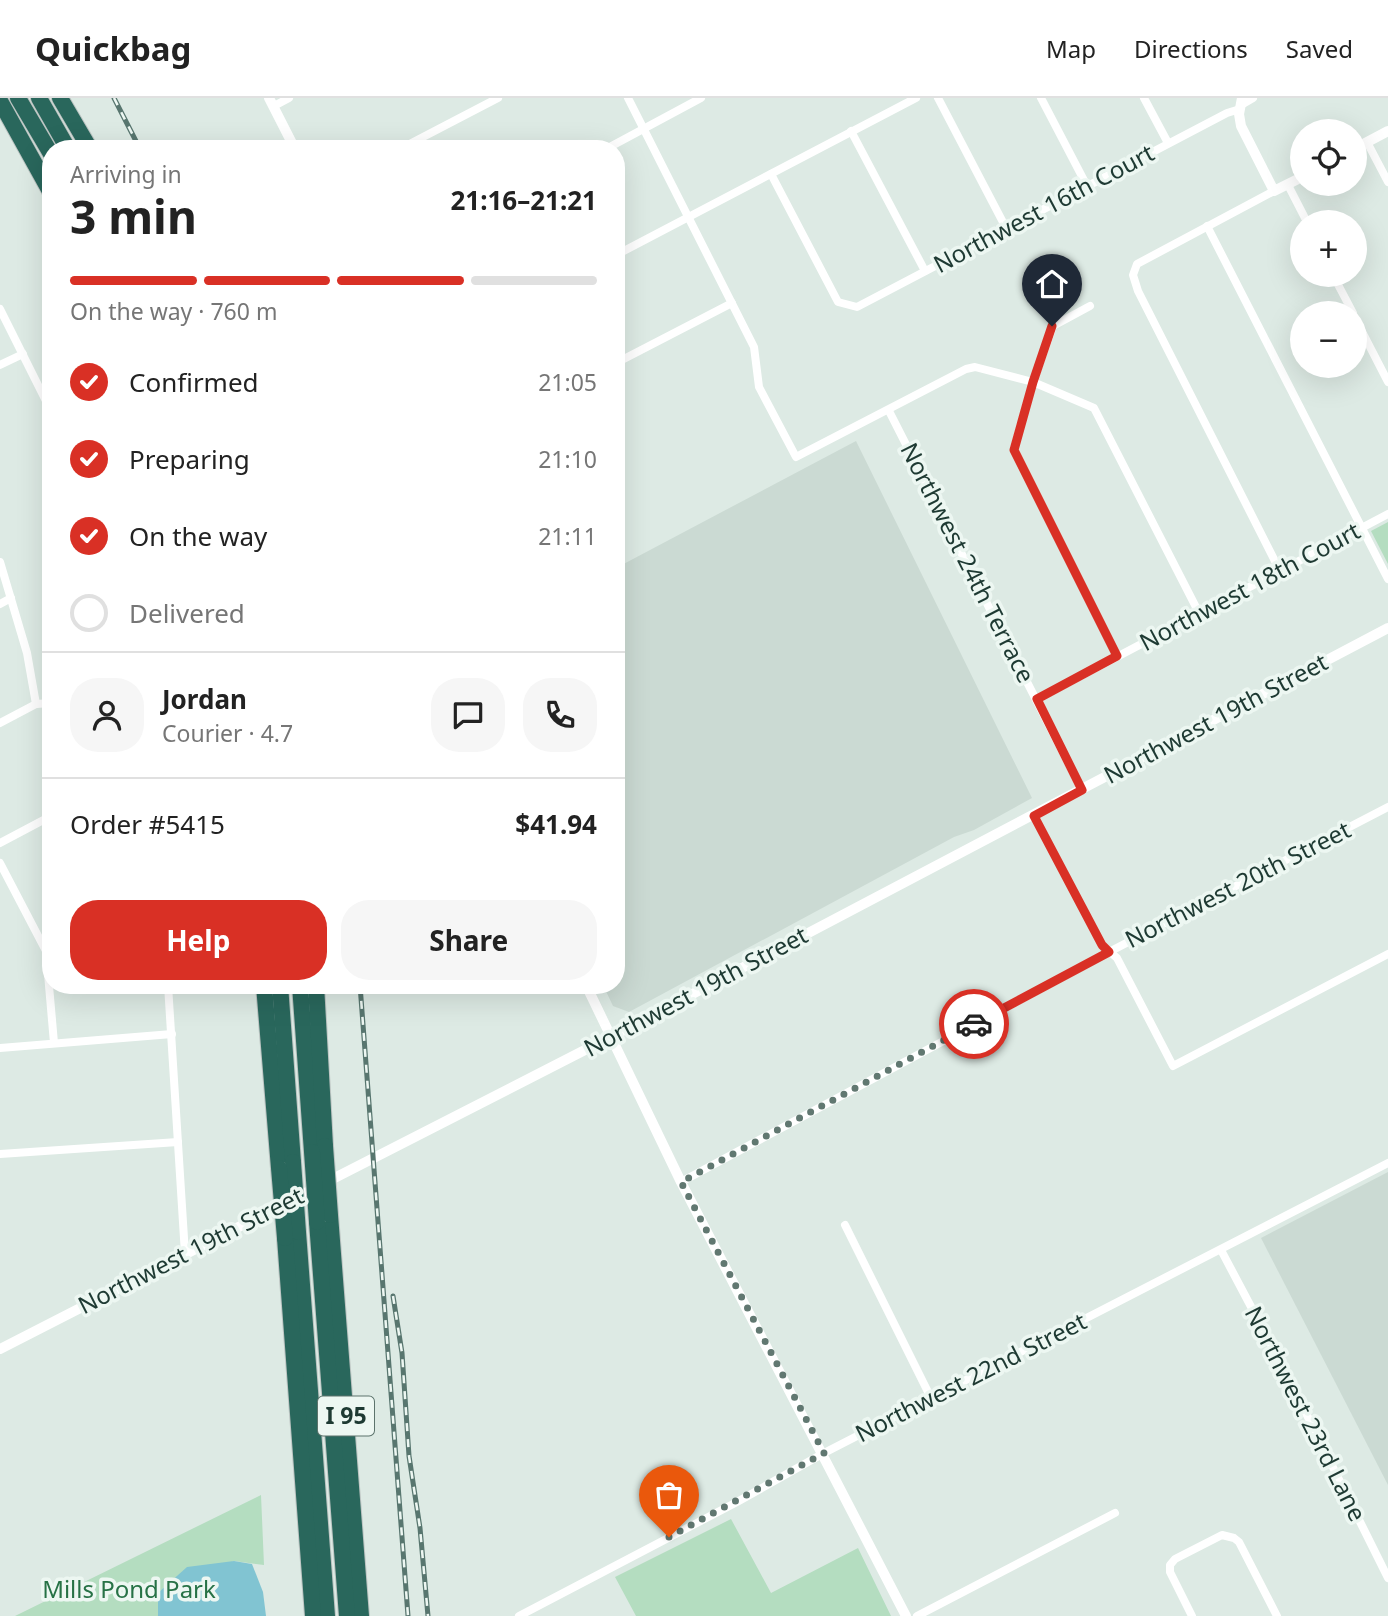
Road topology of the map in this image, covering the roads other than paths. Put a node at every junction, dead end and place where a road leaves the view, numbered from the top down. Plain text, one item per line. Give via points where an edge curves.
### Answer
1 (18, 98) edge
2 (39, 98) edge
3 (60, 98) edge
4 (289, 98) edge
5 (498, 98) edge
6 (628, 98) edge
7 (701, 98) edge
8 (916, 98) edge
9 (938, 98) edge
10 (1041, 98) edge
11 (1144, 98) edge
12 (1253, 98) edge
13 (0, 101) edge
14 (272, 102) edge
15 (1241, 104) edge
16 (644, 128) junction
17 (851, 131) junction
18 (1388, 131) edge
19 (43, 140) edge
20 (63, 140) edge
21 (85, 140) edge
22 (291, 140) edge
23 (417, 140) edge
24 (622, 140) edge
25 (1367, 142) joint
26 (1168, 144) junction
27 (771, 174) junction
28 (42, 177) edge
29 (1388, 182) edge
30 (1288, 185) joint
31 (1087, 186) junction
32 (1274, 191) junction
33 (1301, 210) edge
34 (690, 217) junction
35 (1208, 226) junction
36 (1006, 228) junction
37 (625, 251) edge
38 (925, 271) junction
39 (732, 303) junction
40 (1090, 306) dead end
41 (0, 309) edge
42 (1367, 341) edge
43 (23, 354) junction
44 (625, 357) edge
45 (0, 365) edge
46 (1033, 382) junction
47 (1388, 382) edge
48 (42, 393) edge
49 (889, 411) junction
50 (1388, 514) edge
51 (1361, 528) junction
52 (0, 562) edge
53 (1280, 571) junction
54 (1388, 579) edge
55 (11, 598) junction
56 (0, 604) edge
57 (1199, 613) junction
58 (1388, 628) edge
59 (1117, 656) junction
60 (1037, 699) junction
61 (36, 704) junction
62 (42, 704) edge
63 (0, 723) edge
64 (1082, 790) junction
65 (1388, 807) edge
66 (1034, 816) junction
67 (42, 821) edge
68 (0, 843) edge
69 (0, 863) edge
70 (42, 943) edge
71 (1109, 952) junction
72 (1388, 954) edge
73 (50, 994) edge
74 (169, 994) edge
75 (265, 994) edge
76 (280, 994) edge
77 (301, 994) edge
78 (316, 994) edge
79 (590, 994) edge
80 (172, 1034) junction
81 (611, 1036) junction
82 (54, 1043) junction
83 (0, 1048) edge
84 (178, 1142) junction
85 (319, 1149) junction
86 (0, 1154) edge
87 (1388, 1163) edge
88 (286, 1165) junction
89 (681, 1182) junction
90 (324, 1219) junction
91 (845, 1225) dead end
92 (291, 1235) junction
93 (1221, 1250) junction
94 (186, 1254) junction
95 (0, 1349) edge
96 (931, 1398) junction
97 (824, 1453) junction
98 (1115, 1513) dead end
99 (1388, 1578) edge
100 (313, 1616) edge
101 (327, 1616) edge
102 (346, 1616) edge
103 (361, 1616) edge
104 (519, 1616) edge
105 (906, 1616) edge
106 (917, 1616) edge
107 (1192, 1616) edge
108 (1277, 1616) edge

1 - 19 highway
2 - 20 highway
3 - 21 highway
4 - 14 street
5 - 23 street
6 - 16 street
7 - 16 street
8 - 17 street
9 - 36 street
10 - 31 street
11 - 26 street
12 - 15 street, Northwest 16th Court
13 - 28 highway
14 - 22 street
15 - 26 street, Northwest 16th Court
15 - 32 street via 1241,126
16 - 24 street
16 - 34 street
17 - 27 street
17 - 38 street
18 - 25 street
25 - 29 street
26 - 31 street, Northwest 16th Court
27 - 34 street
27 - 38 street, Northwest 16th Court via 838,302 857,307
30 - 32 street
30 - 33 street
31 - 36 street, Northwest 16th Court
32 - 35 street
34 - 37 street
34 - 39 street
35 - 51 street
35 - 53 street via 1138,264 1133,275
36 - 38 street, Northwest 16th Court
39 - 44 street
39 - 49 street via 754,347 759,387 796,457
40 - 46 street via 1052,326
41 - 43 street
42 - 47 street
43 - 45 street
43 - 48 street
46 - 49 street via 975,367
46 - 57 street via 1094,408
46 - 59 street via 1014,450
49 - 60 street, Northwest 24th Terrace
50 - 51 street, Northwest 18th Court
51 - 53 street, Northwest 18th Court
51 - 54 street
52 - 55 street
53 - 57 street, Northwest 18th Court
55 - 56 street
55 - 61 street
57 - 59 street, Northwest 18th Court
58 - 64 street, Northwest 19th Street
59 - 60 street, Northwest 18th Court
60 - 64 street, Northwest 24th Terrace
61 - 62 street
61 - 63 street
64 - 66 street, Northwest 19th Street
65 - 71 street, Northwest 20th Street
66 - 71 street
66 - 81 street, Northwest 19th Street
67 - 68 street
69 - 70 street
71 - 72 street via 1173,1066
71 - 89 street, Northwest 20th Street
73 - 82 street
74 - 80 street
75 - 88 highway, I 95
76 - 88 highway
77 - 85 highway
78 - 85 highway, I 95
79 - 81 street
80 - 82 street
80 - 84 street
81 - 89 street
81 - 94 street, Northwest 19th Street
82 - 83 street
84 - 86 street
84 - 94 street
85 - 90 highway, I 95, bridge
87 - 93 street, Northwest 22nd Street
88 - 92 highway, I 95, bridge
89 - 97 street
90 - 102 highway
90 - 103 highway, I 95
91 - 96 street
92 - 100 highway, I 95
92 - 101 highway
93 - 96 street, Northwest 22nd Street
93 - 99 street, Northwest 23rd Lane
94 - 95 street, Northwest 19th Street
96 - 97 street, Northwest 22nd Street
97 - 104 street, Northwest 22nd Street
97 - 105 street
98 - 106 street
107 - 108 street via 1170,1565 1222,1535 1239,1542

